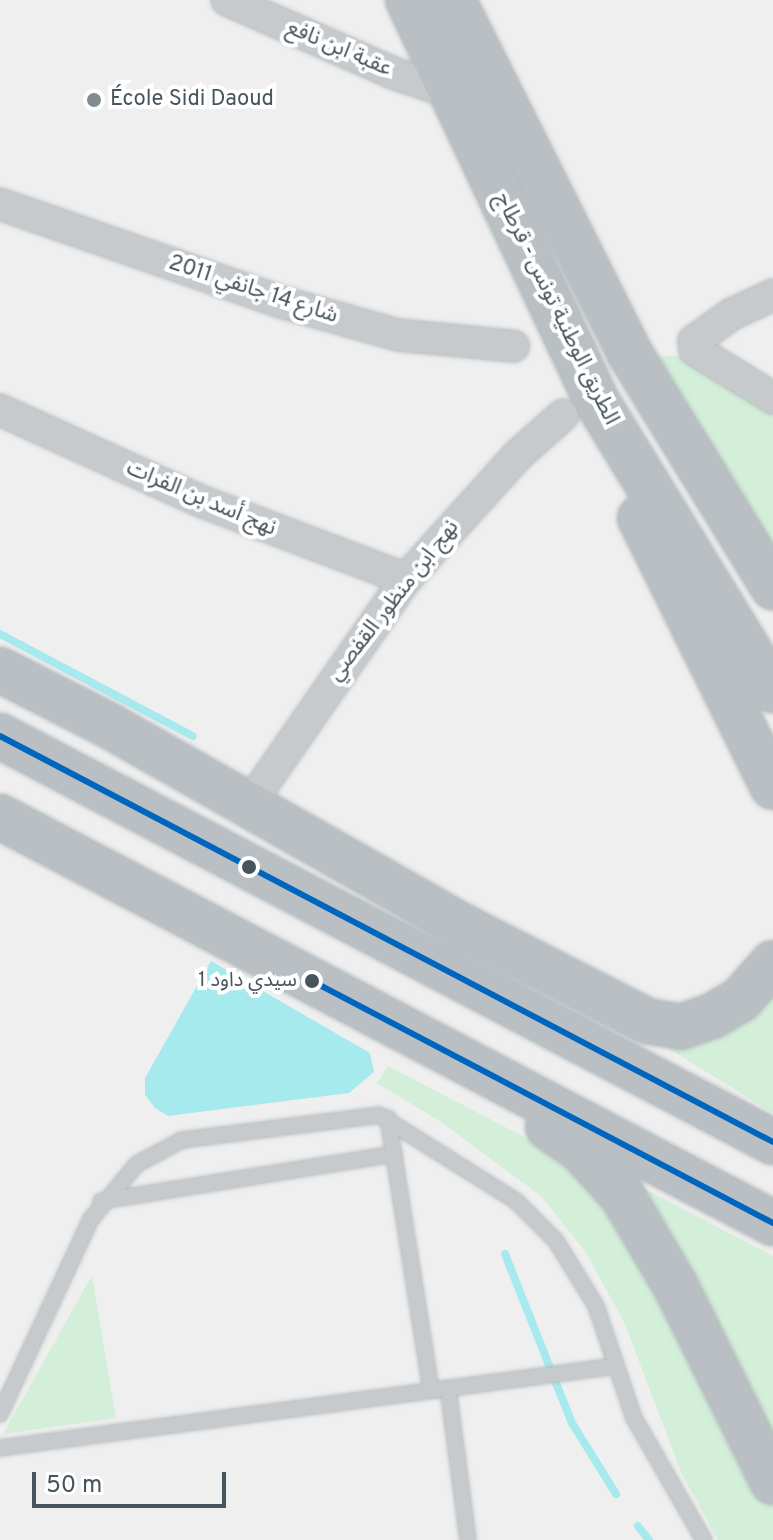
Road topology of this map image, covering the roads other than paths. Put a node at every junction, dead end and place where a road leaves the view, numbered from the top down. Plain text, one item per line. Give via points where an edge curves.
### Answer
1 (227, 0) edge
2 (408, 0) edge
3 (453, 0) edge
4 (452, 93) junction
5 (0, 204) edge
6 (773, 295) edge
7 (513, 346) dead end
8 (773, 398) edge
9 (579, 407) junction
10 (0, 410) edge
11 (406, 579) junction
12 (773, 587) edge
13 (0, 670) edge
14 (773, 690) edge
15 (0, 736) edge
16 (773, 787) edge
17 (248, 806) junction
18 (0, 817) edge
19 (490, 941) junction
20 (773, 963) edge
21 (444, 1054) junction
22 (388, 1118) junction
23 (773, 1140) edge
24 (394, 1154) junction
25 (101, 1201) junction
26 (773, 1223) edge
27 (616, 1366) junction
28 (448, 1388) junction
29 (431, 1390) junction
30 (0, 1414) edge
31 (0, 1448) edge
32 (773, 1482) edge
33 (468, 1540) edge
34 (704, 1540) edge

1 - 4 street, عقبة ابن نافع via 393,73
2 - 4 highway, الطريق الوطنية تونس - قرطاج
3 - 12 highway, الطريق الوطنية تونس - قرطاج via 629,352
4 - 9 highway, الطريق الوطنية تونس - قرطاج
5 - 7 street, شارع 14 جانفي 2011 via 258,294 398,335
6 - 8 street via 701,335 695,350
9 - 11 street, نهج ابن منظور القفصي via 518,455
9 - 14 highway, الطريق الوطنية تونس - قرطاج
9 - 16 highway via 631,497
10 - 11 street, نهج أسد بن الفرات via 203,502
11 - 17 street, نهج ابن منظور القفصي
13 - 17 highway
15 - 23 highway
17 - 19 highway
18 - 21 highway
19 - 20 highway via 647,1021 680,1027 741,999
19 - 23 highway
21 - 26 highway
21 - 32 highway via 581,1150 622,1195 675,1285
22 - 24 lane
22 - 25 lane via 357,1114 182,1140 137,1164
22 - 27 lane via 457,1160 540,1222 584,1284
24 - 25 lane
24 - 29 lane
25 - 30 lane
27 - 28 lane
27 - 34 lane via 639,1428
28 - 29 lane
28 - 33 lane
29 - 31 lane

